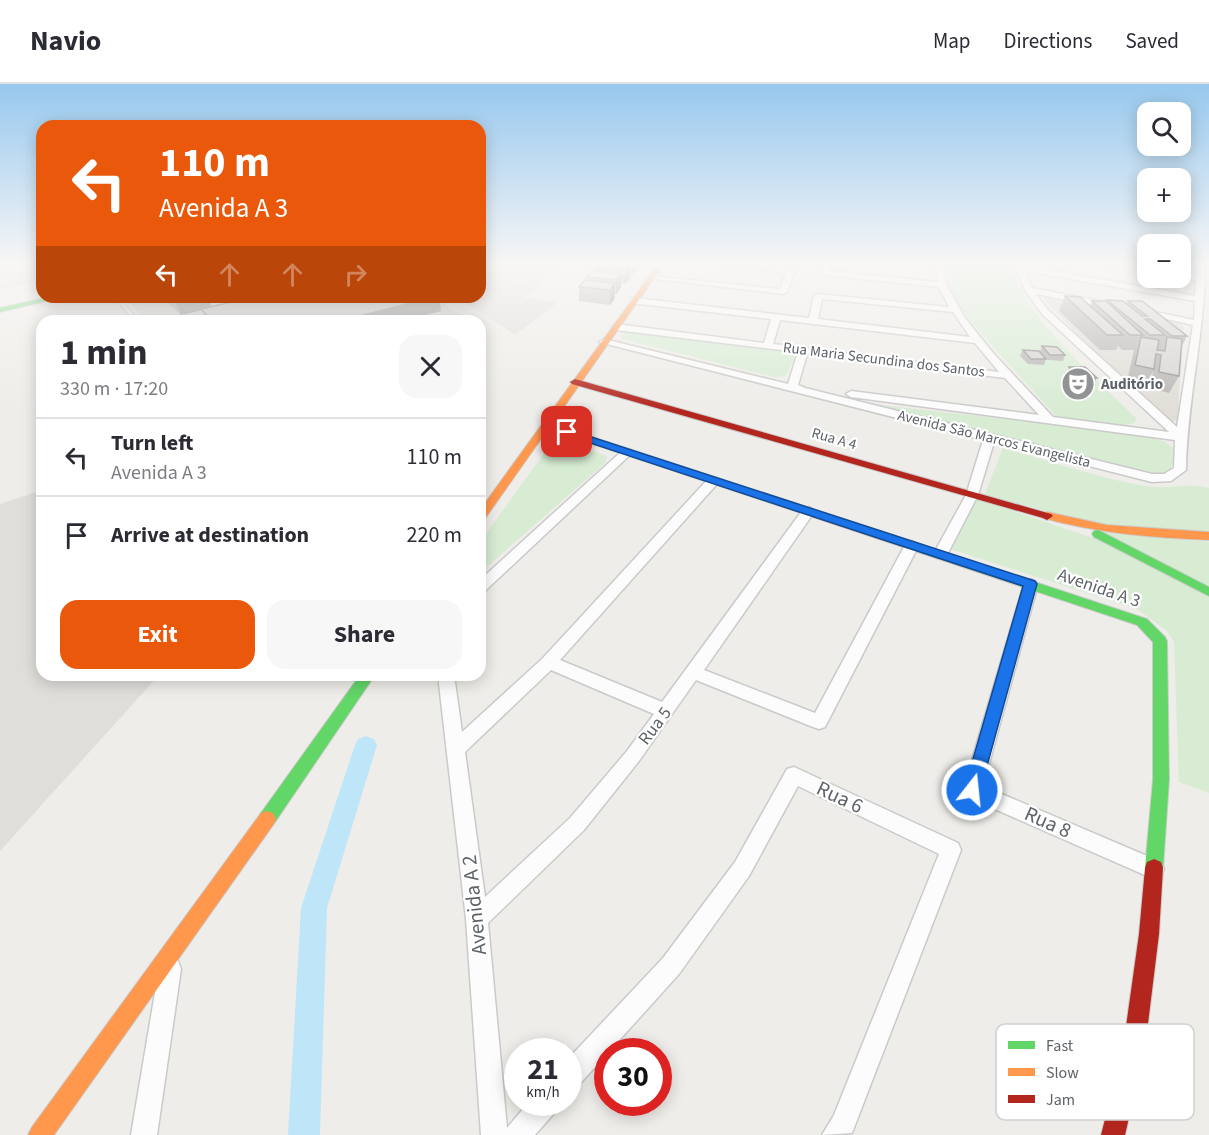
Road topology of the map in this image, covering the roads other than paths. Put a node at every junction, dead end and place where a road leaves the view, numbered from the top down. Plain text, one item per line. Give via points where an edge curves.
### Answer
1 (626, 313) edge
2 (739, 313) edge
3 (815, 313) edge
4 (957, 313) edge
5 (1046, 313) edge
6 (1146, 313) edge
7 (1198, 313) edge
8 (776, 317) junction
9 (813, 321) junction
10 (1198, 323) junction
11 (616, 327) junction
12 (980, 341) junction
13 (604, 342) junction
14 (768, 346) junction
15 (803, 351) junction
16 (1009, 376) junction
17 (575, 382) junction
18 (792, 387) junction
19 (1049, 419) junction
20 (546, 425) junction
21 (1181, 437) junction
22 (989, 439) junction
23 (627, 452) junction
24 (713, 481) junction
25 (972, 495) junction
26 (486, 510) edge
27 (809, 511) junction
28 (1083, 527) junction
29 (1209, 536) edge
30 (912, 545) junction
31 (941, 553) junction
32 (486, 582) edge
33 (1031, 584) junction
34 (1209, 592) edge
35 (549, 662) junction
36 (695, 673) junction
37 (364, 681) edge
38 (447, 681) edge
39 (665, 711) junction
40 (456, 749) junction
41 (1154, 869) junction
42 (477, 919) junction
43 (172, 953) junction
44 (1137, 1024) edge
45 (582, 1063) edge
46 (534, 1116) edge
47 (1117, 1120) edge
48 (40, 1135) edge
49 (144, 1135) edge
50 (494, 1135) edge
51 (517, 1135) edge
52 (835, 1135) edge
53 (1113, 1135) edge

1 - 11 street
2 - 8 street
3 - 9 street
4 - 12 street
5 - 21 street
6 - 10 street
7 - 10 street, Avenida São Marcos Evangelista
8 - 9 street
8 - 14 street
9 - 12 street
10 - 21 street, Avenida São Marcos Evangelista
11 - 13 street
11 - 14 street, Rua Maria Secundina dos Santos
12 - 16 street
13 - 17 street
13 - 18 street, Avenida São Marcos Evangelista
14 - 15 street, Rua Maria Secundina dos Santos
15 - 16 street, Rua Maria Secundina dos Santos
15 - 18 street
16 - 19 street
17 - 20 street
17 - 25 street, Rua A 4
18 - 19 street
18 - 22 street, Avenida São Marcos Evangelista
19 - 21 street
20 - 23 street, Avenida A 3
20 - 26 street
21 - 22 street, Avenida São Marcos Evangelista via 1180,470 1167,478 1152,478
22 - 25 street
23 - 24 street, Avenida A 3
23 - 32 street
24 - 27 street, Avenida A 3
24 - 35 street
25 - 28 street, Rua A 4
25 - 31 street
27 - 30 street, Avenida A 3
27 - 36 street, Rua 5
28 - 29 street, Rua A 4
28 - 34 street, Rua A 4
30 - 31 street, Avenida A 3
30 - 36 street via 819,722
31 - 33 street, Avenida A 3
33 - 41 street, Avenida A 3 via 1143,622 1160,640 1161,780
33 - 41 street, Rua 8 via 972,790
35 - 39 street
35 - 40 street
36 - 39 street, Rua 5
37 - 43 street
38 - 40 street, Avenida A 2
39 - 42 street, Rua 5 via 577,824
40 - 42 street, Avenida A 2
41 - 44 street, Avenida A 3
42 - 50 street, Avenida A 2
43 - 48 street
43 - 49 street
45 - 52 street, Rua 6 via 671,966 742,869 794,775 951,850 843,1124
46 - 51 street
47 - 53 street, Avenida A 3

